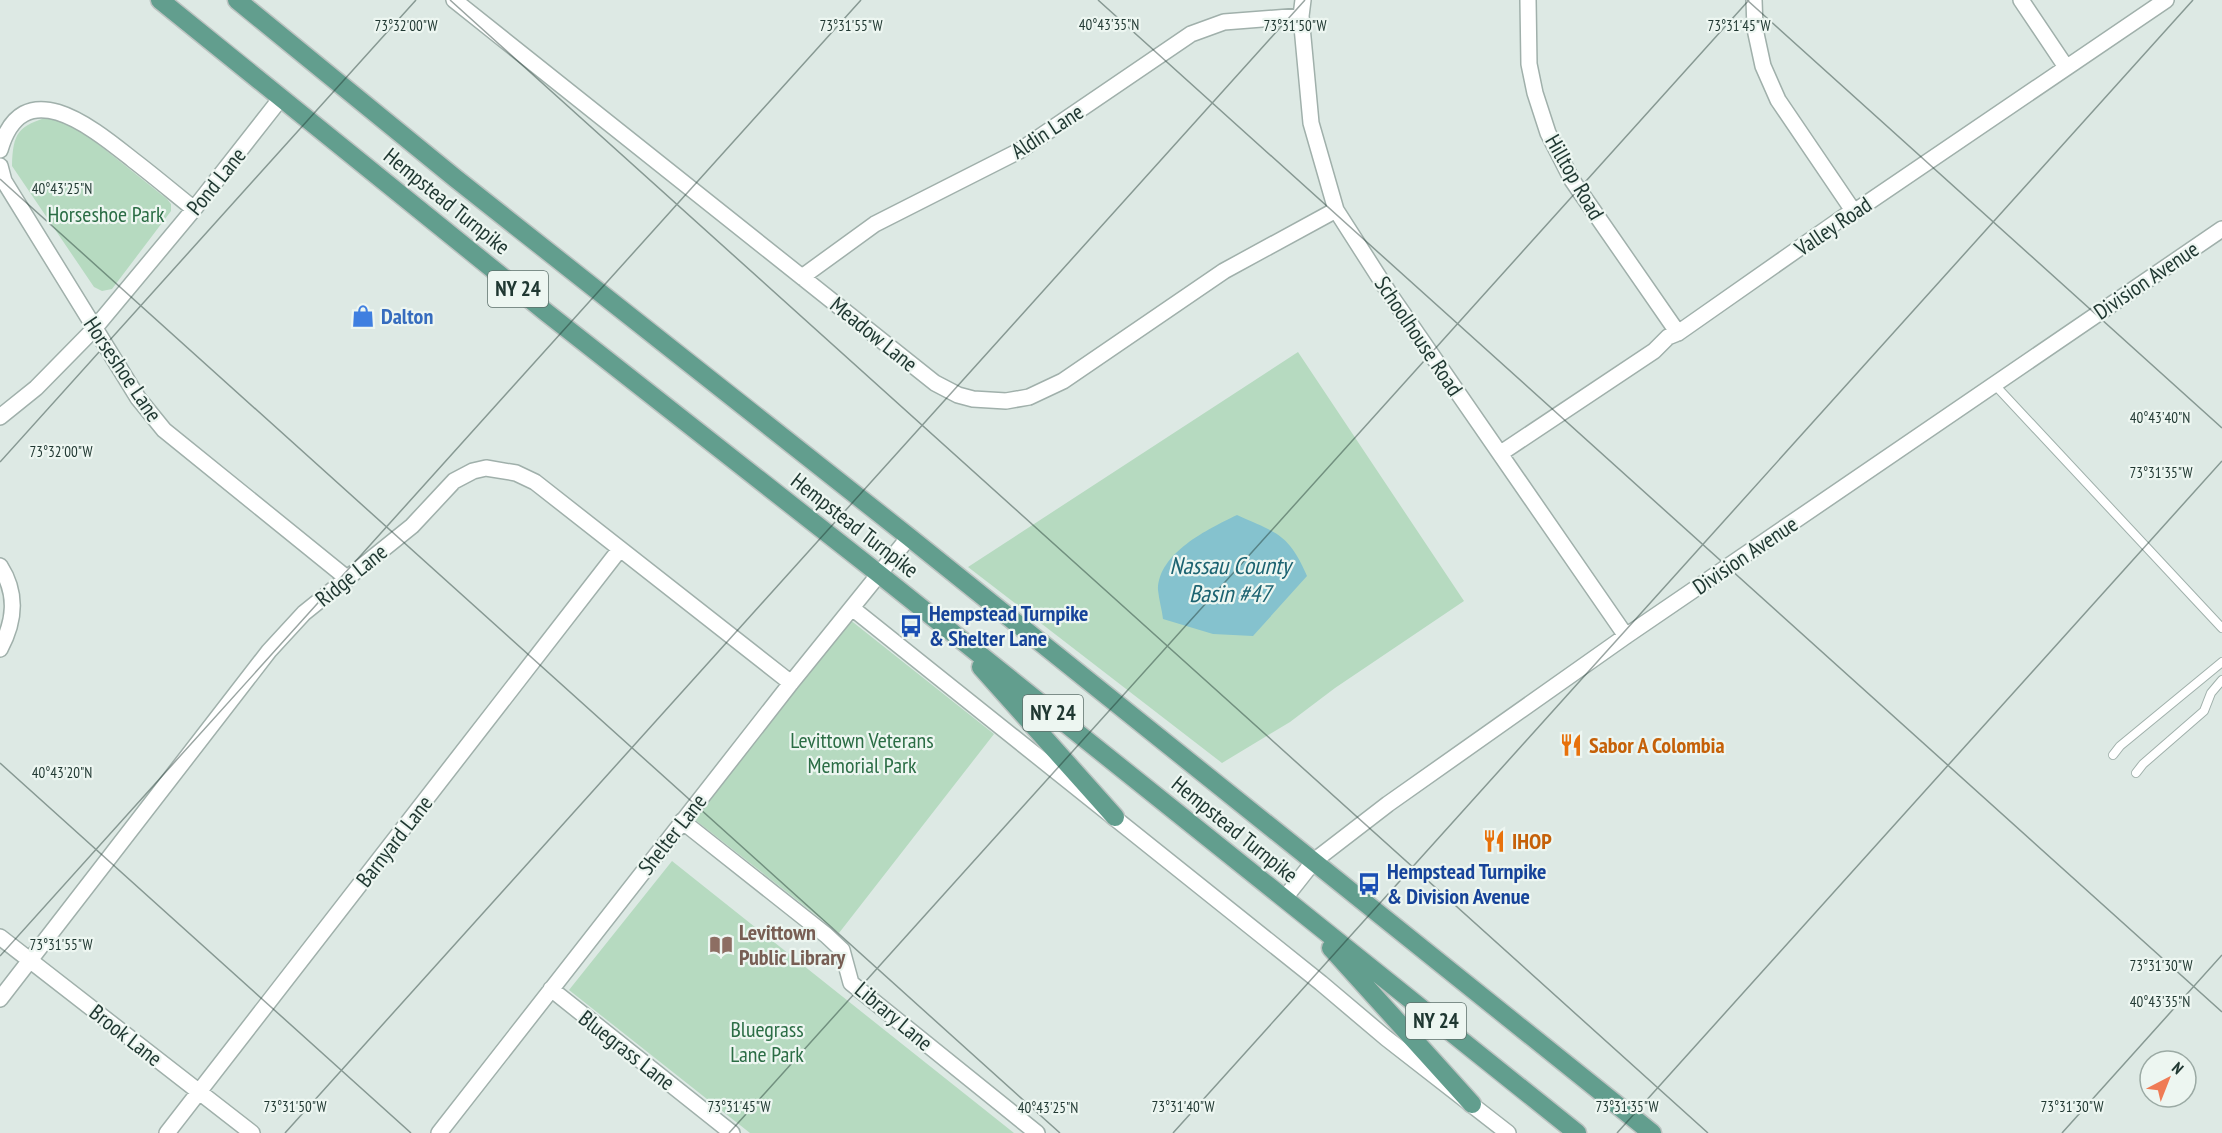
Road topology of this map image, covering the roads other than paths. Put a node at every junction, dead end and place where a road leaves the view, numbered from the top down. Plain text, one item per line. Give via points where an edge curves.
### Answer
1 (160, 0) edge
2 (237, 0) edge
3 (454, 0) edge
4 (1304, 0) edge
5 (1528, 0) edge
6 (1754, 0) edge
7 (2022, 0) edge
8 (2166, 0) edge
9 (1301, 16) junction
10 (2066, 67) junction
11 (281, 98) junction
12 (0, 150) edge
13 (0, 166) edge
14 (194, 209) junction
15 (1336, 210) junction
16 (1854, 212) junction
17 (2222, 229) edge
18 (802, 277) junction
19 (94, 329) junction
20 (1678, 333) junction
21 (1994, 384) junction
22 (0, 417) edge
23 (1501, 453) junction
24 (909, 537) junction
25 (620, 549) junction
26 (0, 566) edge
27 (879, 574) junction
28 (348, 579) junction
29 (852, 608) junction
30 (945, 627) junction
31 (2222, 628) edge
32 (1626, 636) junction
33 (0, 649) edge
34 (2222, 662) edge
35 (2222, 680) edge
36 (791, 682) junction
37 (2113, 755) dead end
38 (2136, 773) dead end
39 (1115, 817) junction
40 (682, 821) junction
41 (1314, 861) junction
42 (1290, 904) junction
43 (0, 937) edge
44 (30, 960) junction
45 (551, 989) junction
46 (0, 999) edge
47 (199, 1092) junction
48 (1472, 1104) junction
49 (714, 1127) edge
50 (167, 1133) edge
51 (252, 1133) edge
52 (439, 1133) edge
53 (732, 1133) edge
54 (1037, 1133) edge
55 (1508, 1133) edge
56 (1577, 1133) edge
57 (1652, 1133) edge

1 - 11 main road, Hempstead Turnpike / NY 24
2 - 24 main road, Hempstead Turnpike / NY 24
3 - 18 street, Meadow Lane
4 - 9 street, Schoolhouse Road
5 - 20 street, Hilltop Road via 1529,64 1548,133 1572,180
6 - 16 street via 1755,29 1778,100
7 - 10 street
8 - 10 street, Valley Road
9 - 15 street, Schoolhouse Road via 1311,123
9 - 18 street, Aldin Lane via 1224,22 1191,34 1019,151 875,224
10 - 16 street, Valley Road
11 - 14 street, Pond Lane
11 - 27 main road, Hempstead Turnpike / NY 24
12 - 14 street via 12,124 28,112 59,111 100,134
13 - 19 street, Horseshoe Lane via 4,181
14 - 19 street, Pond Lane
15 - 18 street, Meadow Lane via 1224,271 1063,381 1029,397 1006,401 973,399 935,383
15 - 23 street, Schoolhouse Road
16 - 20 street, Valley Road
17 - 21 street, Division Avenue
19 - 22 street, Pond Lane via 36,388
19 - 28 street, Horseshoe Lane via 138,398 164,430
20 - 23 street, Valley Road
21 - 31 lane
21 - 32 street, Division Avenue
23 - 32 street, Schoolhouse Road
24 - 27 street, Shelter Lane
24 - 41 main road, Hempstead Turnpike / NY 24
25 - 28 street, Ridge Lane via 534,482 516,473 486,468 454,481 411,526
25 - 36 street, Ridge Lane
25 - 47 street, Barnyard Lane
26 - 33 street via 14,601 11,625
27 - 29 street, Shelter Lane
27 - 30 main road, Hempstead Turnpike / NY 24
28 - 44 street, Ridge Lane via 304,613 269,651
29 - 36 street, Shelter Lane
29 - 39 street
30 - 39 main road
30 - 42 main road, Hempstead Turnpike / NY 24
32 - 41 street, Division Avenue
34 - 37 lane
35 - 38 lane via 2204,711
36 - 40 street, Shelter Lane
39 - 48 street
40 - 45 street, Shelter Lane
40 - 54 street, Library Lane via 826,934 842,950 851,983
41 - 42 street, Division Avenue
41 - 57 main road, Hempstead Turnpike / NY 24
42 - 48 main road
42 - 56 main road, Hempstead Turnpike / NY 24
43 - 44 street, Brook Lane
44 - 46 street, Ridge Lane
44 - 47 street, Brook Lane
45 - 49 street, Bluegrass Lane
45 - 52 street, Shelter Lane
47 - 50 street, Barnyard Lane
47 - 51 street, Brook Lane
48 - 55 street
49 - 53 street, Bluegrass Lane

